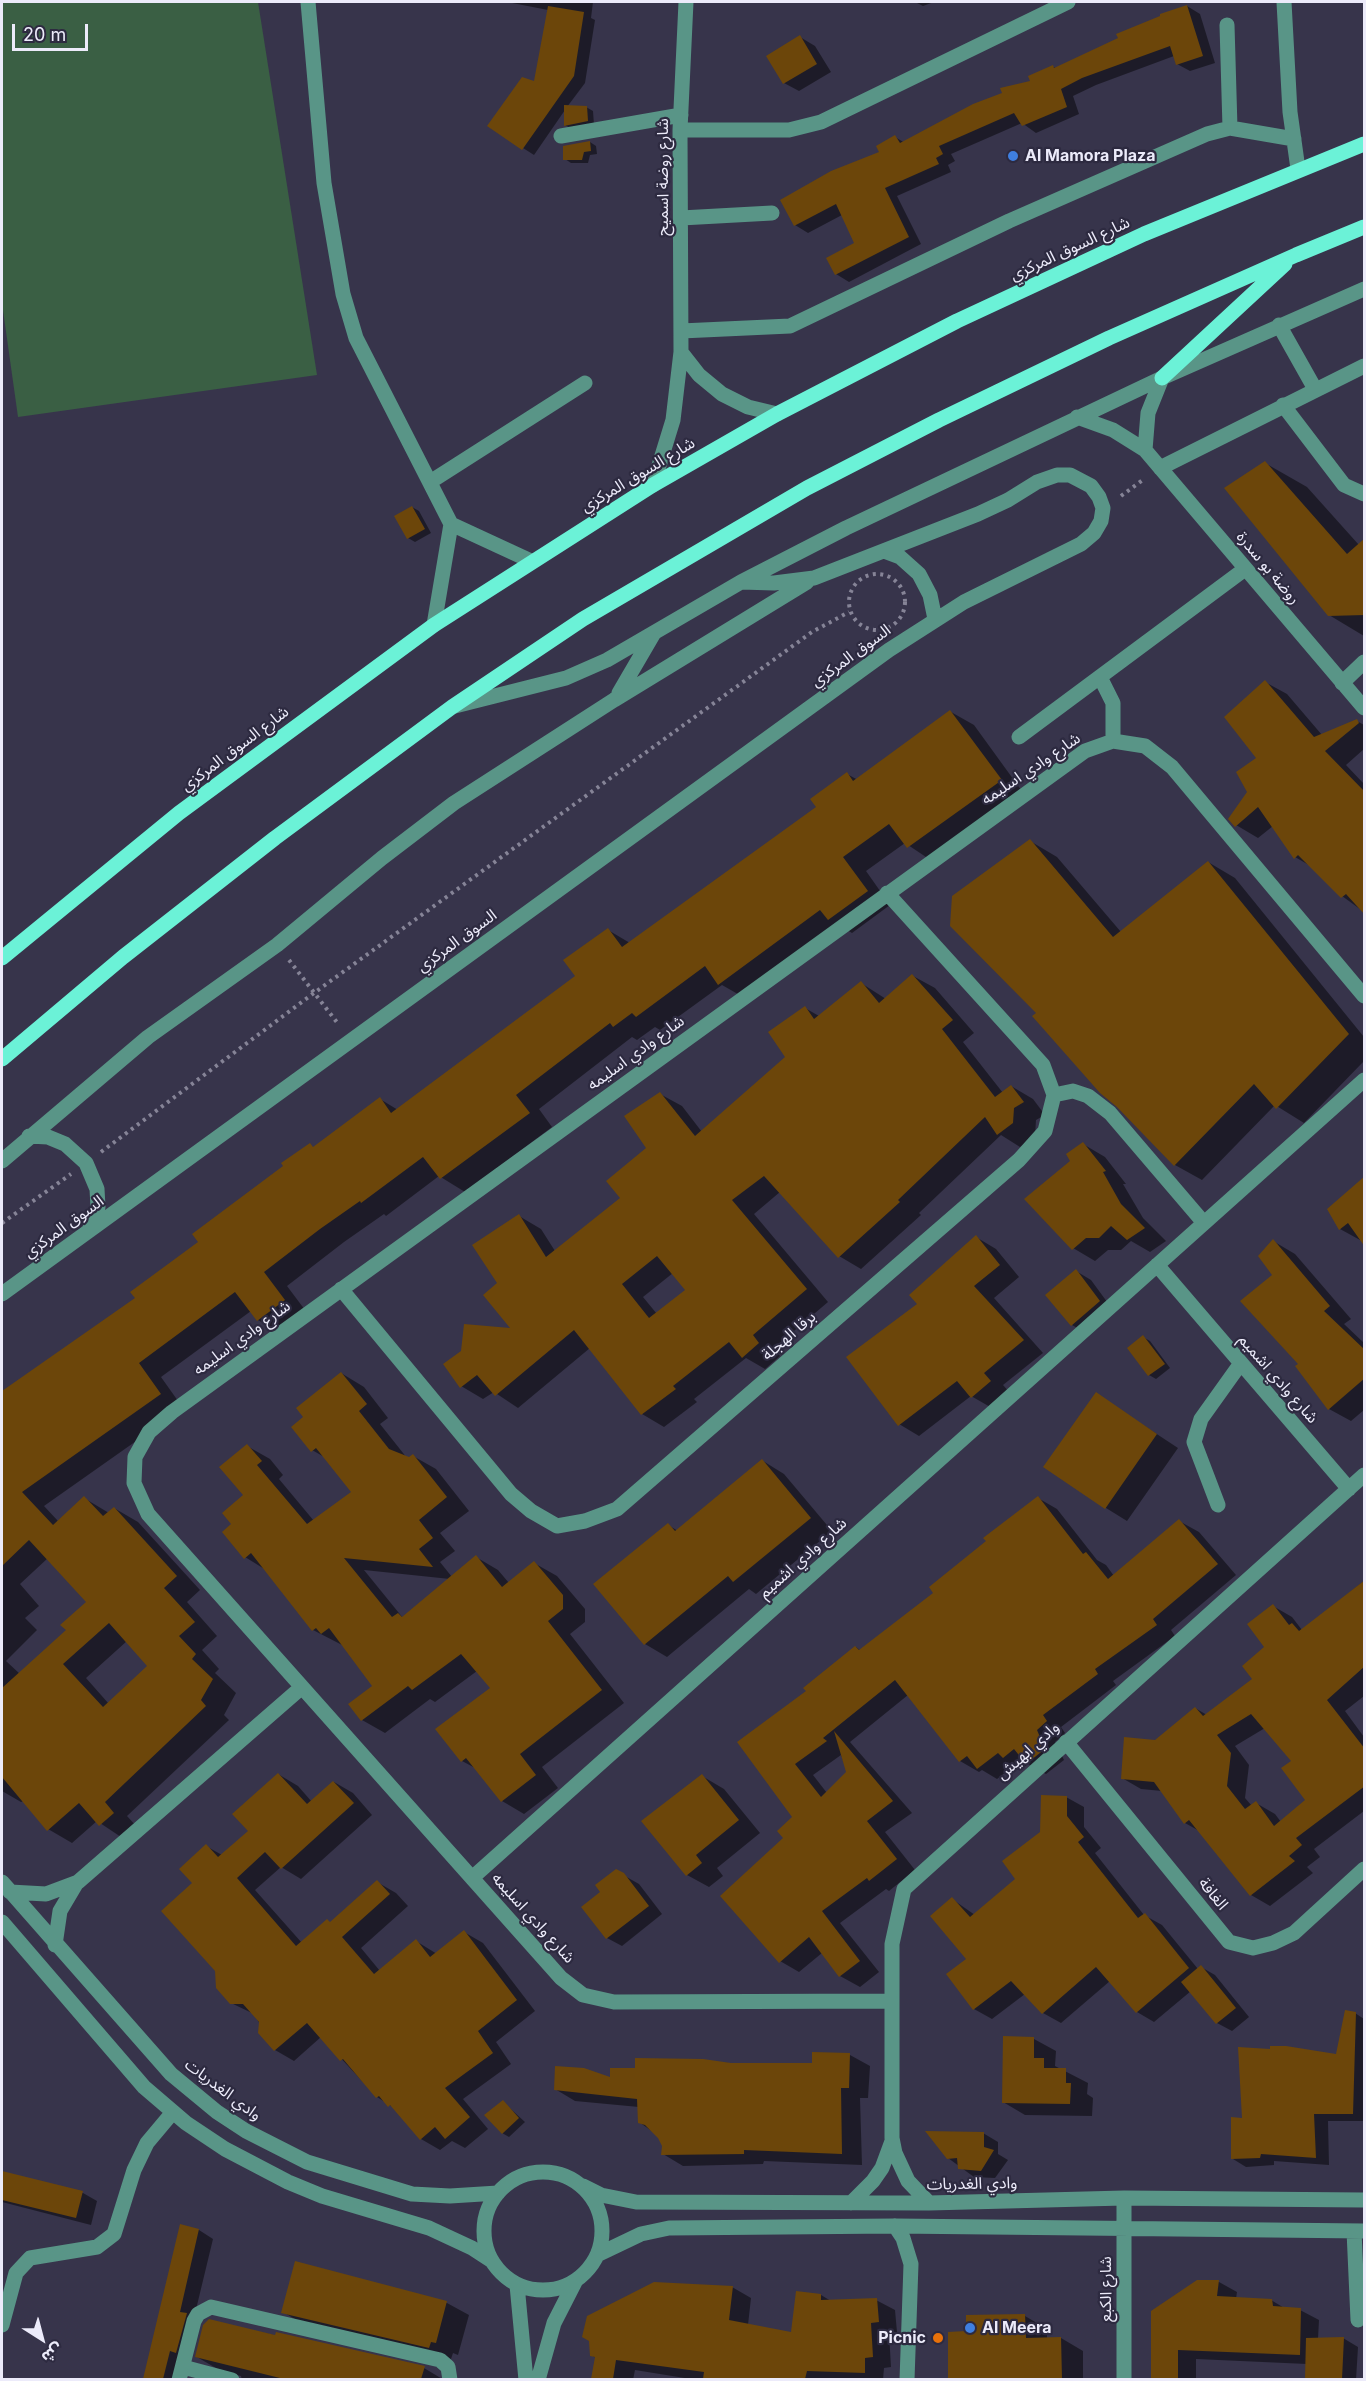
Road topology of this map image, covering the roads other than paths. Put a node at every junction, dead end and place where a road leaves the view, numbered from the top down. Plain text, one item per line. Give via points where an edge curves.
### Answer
1 (308, 2) edge
2 (686, 2) edge
3 (1068, 2) edge
4 (1284, 2) edge
5 (1048, 6) edge
6 (1227, 25) dead end
7 (681, 114) junction
8 (1230, 128) junction
9 (680, 130) junction
10 (561, 135) dead end
11 (1293, 139) junction
12 (1365, 144) edge
13 (1298, 169) junction
14 (772, 213) dead end
15 (681, 218) junction
16 (1365, 227) edge
17 (1296, 255) junction
18 (1365, 289) edge
19 (1279, 325) junction
20 (681, 331) junction
21 (681, 352) junction
22 (1362, 371) edge
23 (1162, 378) junction
24 (585, 383) dead end
25 (1315, 389) junction
26 (1283, 405) junction
27 (777, 414) junction
28 (1077, 417) junction
29 (1145, 450) junction
30 (1160, 468) junction
31 (430, 482) junction
32 (653, 485) junction
33 (1365, 494) edge
34 (451, 524) junction
35 (884, 551) junction
36 (531, 561) junction
37 (1245, 569) junction
38 (814, 578) junction
39 (741, 582) junction
40 (935, 619) junction
41 (434, 625) junction
42 (654, 633) junction
43 (1365, 662) edge
44 (1100, 677) junction
45 (1342, 683) junction
46 (614, 700) junction
47 (452, 707) junction
48 (1365, 708) edge
49 (1019, 737) dead end
50 (1113, 741) junction
51 (887, 893) junction
52 (2, 958) edge
53 (1365, 996) edge
54 (2, 1059) edge
55 (1365, 1080) edge
56 (1054, 1095) junction
57 (29, 1136) junction
58 (2, 1161) edge
59 (1204, 1223) junction
60 (88, 1231) junction
61 (1157, 1265) junction
62 (341, 1289) junction
63 (2, 1294) edge
64 (1241, 1363) junction
65 (1365, 1475) edge
66 (1349, 1489) junction
67 (1218, 1505) dead end
68 (302, 1687) junction
69 (1065, 1742) junction
70 (1365, 1869) edge
71 (472, 1878) junction
72 (78, 1882) junction
73 (6, 1887) edge
74 (2, 1922) edge
75 (55, 1945) junction
76 (890, 2001) junction
77 (173, 2112) junction
78 (892, 2138) junction
79 (583, 2186) junction
80 (498, 2193) junction
81 (1124, 2198) junction
82 (1365, 2200) edge
83 (851, 2203) junction
84 (929, 2203) junction
85 (895, 2226) junction
86 (1124, 2228) junction
87 (1359, 2231) edge
88 (597, 2255) junction
89 (492, 2261) junction
90 (576, 2280) junction
91 (517, 2284) junction
92 (1358, 2320) dead end
93 (2, 2325) edge
94 (181, 2373) edge
95 (232, 2379) edge
96 (450, 2379) edge
97 (526, 2379) edge
98 (538, 2379) edge
99 (907, 2379) edge
100 (1124, 2379) edge

1 - 31 street via 324,183 343,294 356,338
2 - 7 street, شارع روضة اسميح
3 - 5 street
4 - 11 street
5 - 9 street via 821,122 789,130
6 - 8 street
7 - 9 street, شارع روضة اسميح
7 - 10 street
8 - 11 street
8 - 20 street via 1207,134 1009,221 790,326
9 - 15 street, شارع روضة اسميح
11 - 13 street
12 - 13 main road, شارع السوق المركزي
13 - 27 main road, شارع السوق المركزي via 1144,234 968,316
14 - 15 street
15 - 20 street, شارع روضة اسميح
16 - 17 main road
17 - 23 main road
17 - 47 main road via 1109,338 807,488 583,619
18 - 19 street
19 - 23 street
19 - 25 street
20 - 21 street, شارع روضة اسميح
21 - 27 street via 699,375 722,394 748,407
21 - 32 street, شارع روضة اسميح via 673,420
22 - 25 street
23 - 28 street
23 - 29 street via 1148,413
24 - 31 street
25 - 26 street
26 - 30 street
26 - 33 street via 1344,485
27 - 32 main road, شارع السوق المركزي
28 - 29 street, روضة بو سدرة via 1113,430
28 - 39 street
29 - 30 street, روضة بو سدرة
30 - 37 street, روضة بو سدرة
31 - 34 street
32 - 36 main road, شارع السوق المركزي
34 - 36 street
34 - 41 street
35 - 38 street
35 - 40 street via 900,557 920,574 930,594
35 - 40 street, السوق المركزي via 978,514 1057,475 1070,475 1091,486 1103,508 1094,533 1081,544
36 - 41 main road, شارع السوق المركزي
37 - 44 street
37 - 45 street, روضة بو سدرة
38 - 39 street
38 - 46 street
39 - 42 street
40 - 60 street, السوق المركزي
41 - 52 main road, شارع السوق المركزي via 179,813
42 - 46 street
42 - 47 street via 566,678
43 - 45 street
44 - 49 street
44 - 50 street via 1113,703
45 - 48 street, روضة بو سدرة
46 - 57 street via 454,803 277,945 148,1037
47 - 54 main road via 275,838 123,957
50 - 51 street, شارع وادي اسليمه via 1085,752
50 - 53 street via 1145,746 1172,767
51 - 56 street via 1043,1065
51 - 62 street, شارع وادي اسليمه
55 - 59 street, شارع وادي اشميم
56 - 59 street via 1081,1093 1110,1113
56 - 62 street, برقا الهجلة via 1045,1131 1019,1160 617,1509 585,1521 557,1526 511,1494
57 - 58 street
57 - 60 street via 48,1137 65,1144 86,1163 97,1189 98,1207
59 - 61 street, شارع وادي اشميم
60 - 63 street, السوق المركزي
61 - 64 street, شارع وادي اشميم
61 - 71 street, شارع وادي اشميم
62 - 68 street, شارع وادي اسليمه via 172,1412 149,1432 135,1457 134,1483 148,1514
64 - 66 street, شارع وادي اشميم
64 - 67 street via 1201,1419 1194,1442
65 - 66 street, وادي ابهيش
66 - 69 street, وادي ابهيش
68 - 71 street, شارع وادي اسليمه
68 - 72 street
69 - 70 street, الغافة via 1229,1942 1253,1948 1294,1933
69 - 76 street, وادي ابهيش via 904,1889 892,1944
71 - 76 street, شارع وادي اسليمه via 561,1978 583,1995 614,2002
72 - 73 street via 46,1894
72 - 75 street via 60,1911
73 - 75 street, وادي الغدريات
74 - 77 street via 144,2087
75 - 80 street, وادي الغدريات via 171,2074 246,2131 307,2162 412,2194
76 - 78 street, وادي ابهيش
77 - 89 street via 225,2149 288,2182 321,2196 429,2228
77 - 93 street via 147,2143 134,2170 114,2234 97,2247 30,2258 16,2273
78 - 83 street, وادي ابهيش via 878,2174
78 - 84 street, وادي ابهيش via 908,2181
79 - 80 street via 546,2171 519,2176
79 - 83 street, وادي الغدريات via 601,2195 636,2202
79 - 88 street via 601,2218 602,2237
80 - 89 street via 484,2226 486,2250
81 - 82 street, وادي الغدريات
81 - 84 street, وادي الغدريات
81 - 86 street, شارع الكبع
83 - 84 street, وادي الغدريات
85 - 86 street
85 - 88 street via 669,2228 641,2234
85 - 99 street via 911,2264
86 - 87 street
86 - 100 street, شارع الكبع
87 - 92 street
88 - 90 street
89 - 91 street
90 - 91 street via 541,2290
90 - 98 street via 554,2323
91 - 97 street
94 - 95 street
94 - 96 street via 194,2321 198,2314 212,2307 440,2360 448,2367

